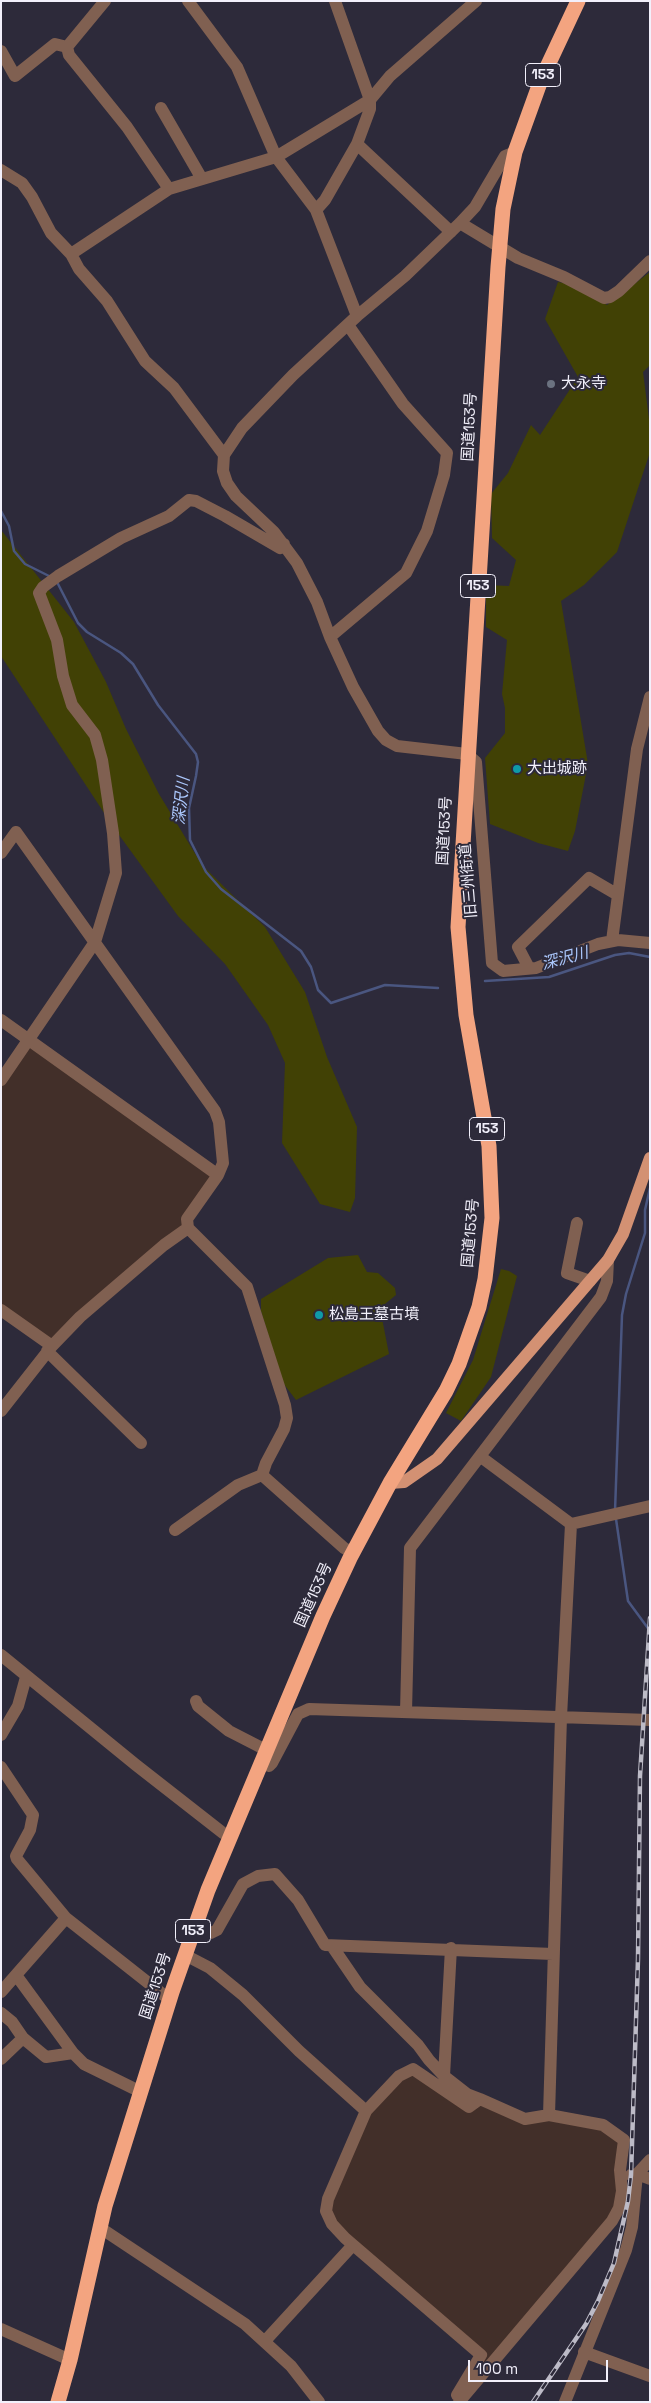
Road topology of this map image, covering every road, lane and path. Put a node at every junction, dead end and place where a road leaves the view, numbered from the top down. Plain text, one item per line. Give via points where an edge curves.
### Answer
1 (104, 1) edge
2 (188, 1) edge
3 (335, 1) edge
4 (476, 1) edge
5 (578, 1) edge
6 (67, 46) junction
7 (1, 51) edge
8 (370, 100) junction
9 (161, 108) dead end
10 (357, 144) junction
11 (515, 152) junction
12 (276, 157) junction
13 (1, 170) edge
14 (202, 179) junction
15 (169, 189) junction
16 (316, 210) junction
17 (456, 228) junction
18 (499, 246) junction
19 (71, 254) junction
20 (650, 261) edge
21 (352, 321) junction
22 (224, 455) junction
23 (284, 544) junction
24 (330, 637) junction
25 (650, 697) edge
26 (467, 754) junction
27 (1, 853) edge
28 (618, 895) junction
29 (612, 941) junction
30 (95, 942) junction
31 (650, 943) edge
32 (533, 968) junction
33 (1, 1020) edge
34 (29, 1041) junction
35 (1, 1080) edge
36 (650, 1158) edge
37 (218, 1175) junction
38 (577, 1223) dead end
39 (188, 1228) junction
40 (608, 1260) junction
41 (590, 1281) junction
42 (1, 1310) edge
43 (49, 1349) junction
44 (1, 1411) edge
45 (141, 1443) dead end
46 (481, 1457) junction
47 (262, 1475) junction
48 (390, 1483) junction
49 (650, 1506) edge
50 (571, 1524) junction
51 (175, 1530) dead end
52 (353, 1553) junction
53 (1, 1655) edge
54 (26, 1676) junction
55 (196, 1701) dead end
56 (406, 1712) junction
57 (561, 1717) junction
58 (650, 1720) edge
59 (1, 1735) edge
60 (266, 1750) junction
61 (260, 1764) junction
62 (1, 1767) edge
63 (230, 1836) junction
64 (66, 1918) junction
65 (195, 1926) junction
66 (332, 1946) junction
67 (451, 1948) junction
68 (553, 1954) junction
69 (185, 1955) junction
70 (16, 1975) junction
71 (1, 1992) edge
72 (170, 2000) junction
73 (1, 2013) edge
74 (23, 2038) junction
75 (73, 2053) junction
76 (1, 2059) edge
77 (444, 2076) junction
78 (141, 2092) junction
79 (480, 2099) junction
80 (366, 2111) junction
81 (549, 2115) junction
82 (650, 2160) edge
83 (637, 2174) junction
84 (621, 2176) junction
85 (650, 2179) edge
86 (99, 2227) junction
87 (353, 2245) junction
88 (1, 2329) edge
89 (265, 2341) junction
90 (584, 2352) junction
91 (70, 2360) junction
92 (650, 2376) edge
93 (58, 2402) edge
94 (319, 2402) edge
95 (453, 2402) edge
96 (459, 2402) edge
97 (565, 2402) edge

1 - 6 street
2 - 12 street via 236,67
3 - 8 street
4 - 8 street via 390,76
5 - 11 highway, 国道153号 / 153 via 541,80
6 - 7 street via 55,44 15,76
6 - 15 street via 69,55 127,127
8 - 10 street via 370,109
8 - 12 street
9 - 14 street
10 - 16 street
10 - 17 street
11 - 17 street via 505,156 475,207
11 - 18 highway, 国道153号 / 153
12 - 14 street
12 - 16 street
13 - 19 street via 22,183 51,233
14 - 15 street
15 - 19 street
16 - 21 street
17 - 18 street
17 - 21 street
18 - 20 street via 604,298 619,291
18 - 26 highway, 国道153号 / 153
19 - 22 street via 107,301 145,361 174,388
21 - 22 street via 242,428
21 - 24 street via 403,404 447,453 444,475 427,531 406,573
22 - 23 street via 224,471 231,489
23 - 24 street via 317,602
23 - 30 street via 280,548 225,516 189,500 169,516 121,538 58,576 39,593 57,640 72,705 95,735 102,760 116,873
24 - 26 street via 353,687 386,740 397,746
25 - 28 street via 640,732
26 - 32 street, 旧三州街道 via 476,762 492,963 503,970
26 - 48 highway, 国道153号 / 153 via 458,927 466,1015 489,1146 492,1186 490,1251 479,1307 459,1364
27 - 30 street via 16,832
28 - 29 street
28 - 32 street via 589,878 518,947
29 - 31 street
29 - 32 street
30 - 34 street
30 - 37 street via 215,1111 223,1163
33 - 34 street
34 - 35 street
34 - 37 street
36 - 40 main road via 623,1234
37 - 39 street via 187,1219
38 - 41 street via 567,1273
39 - 43 street via 80,1317
39 - 47 street via 247,1287 285,1405 287,1418 284,1429
40 - 41 main road
40 - 46 street via 607,1281 601,1297
41 - 48 main road via 437,1459 404,1482
42 - 43 street
43 - 44 street
43 - 45 street
46 - 50 street
46 - 56 street via 410,1548
47 - 51 street via 238,1485
47 - 52 street
48 - 52 highway, 国道153号 / 153
49 - 50 street
50 - 57 street
52 - 60 highway, 国道153号 / 153
53 - 54 street
54 - 59 street via 18,1706
54 - 63 street
55 - 60 street via 229,1732
56 - 57 street
56 - 61 street via 303,1711 293,1722 272,1763 269,1766
57 - 58 street
57 - 68 street
60 - 61 highway, 国道153号 / 153
61 - 63 highway, 国道153号 / 153
62 - 64 street via 34,1815 17,1859
63 - 65 highway, 国道153号 / 153
64 - 70 street
64 - 72 street
65 - 66 street via 210,1933 217,1930 243,1884 258,1876 275,1874 298,1900 325,1945
65 - 69 highway, 国道153号 / 153
66 - 67 street
66 - 77 street via 360,1987
67 - 68 street
67 - 77 street
68 - 81 street
69 - 72 highway, 国道153号 / 153
69 - 80 street via 210,1968 243,1995
70 - 71 street
70 - 75 street
72 - 78 highway, 国道153号 / 153
73 - 74 street
74 - 75 street via 46,2058
74 - 76 street
75 - 78 street via 84,2064
77 - 79 street via 467,2094
78 - 86 highway, 国道153号 / 153
79 - 80 street via 470,2107 413,2069 399,2076
79 - 81 street via 525,2119
80 - 87 street via 328,2199 326,2211 332,2224
81 - 84 street via 603,2125 624,2140
82 - 83 street
83 - 84 street
83 - 85 street
83 - 90 street via 632,2227 626,2250
84 - 96 street via 620,2208 612,2221
86 - 89 street via 245,2324
86 - 91 highway, 国道153号 / 153
87 - 89 street
87 - 95 street via 481,2355
88 - 91 street
89 - 94 street via 291,2366
90 - 92 street
90 - 97 street
91 - 93 highway, 国道153号 / 153

